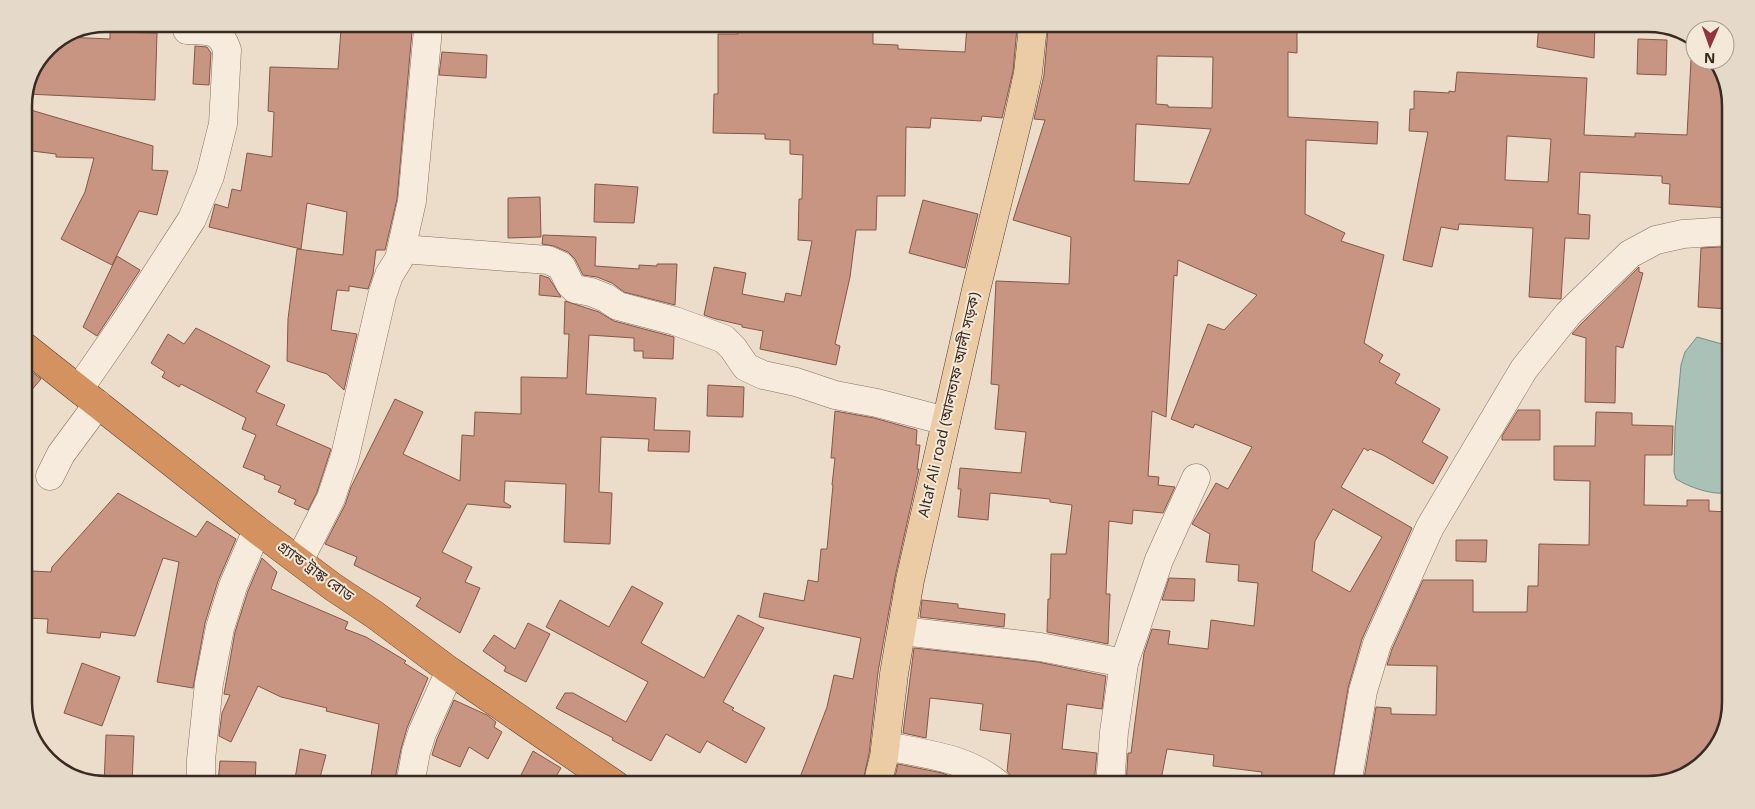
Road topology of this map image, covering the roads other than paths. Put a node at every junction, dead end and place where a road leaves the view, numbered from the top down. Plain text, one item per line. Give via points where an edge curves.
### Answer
1 (214, 32) edge
2 (428, 32) edge
3 (1032, 32) edge
4 (1722, 232) edge
5 (402, 249) junction
6 (33, 353) edge
7 (88, 396) junction
8 (946, 421) junction
9 (50, 476) dead end
10 (1196, 478) dead end
11 (257, 530) junction
12 (299, 561) junction
13 (902, 631) junction
14 (1124, 663) junction
15 (450, 671) junction
16 (886, 746) junction
17 (201, 776) edge
18 (412, 776) edge
19 (603, 776) edge
20 (879, 776) edge
21 (989, 776) edge
22 (1111, 776) edge
23 (1348, 776) edge

1 - 7 street via 224,40 227,50 224,124 210,176 192,219 124,324
2 - 5 street via 413,191
3 - 8 main road, Altaf Ali road (আলতাফ আলী সড়ক) via 1018,119
4 - 23 street via 1683,234 1656,240 1630,254 1568,314 1524,370 1430,527 1377,644 1363,691
5 - 8 street via 548,260 561,266 575,288 618,306 724,339 746,367 763,375
5 - 12 street via 382,296 345,456 331,498
6 - 7 highway, গ্র্যান্ড ট্রাঙ্ক রোড
7 - 9 street
7 - 11 highway, গ্র্যান্ড ট্রাঙ্ক রোড
8 - 13 main road, Altaf Ali road (আলতাফ আলী সড়ক) via 910,580
10 - 14 street via 1159,560
11 - 12 highway, গ্র্যান্ড ট্রাঙ্ক রোড
11 - 17 street via 233,586 220,628 209,682
12 - 15 highway, গ্র্যান্ড ট্রাঙ্ক রোড
13 - 14 street via 1040,647
13 - 16 main road, Altaf Ali road (আলতাফ আলী সড়ক)
14 - 22 street
15 - 18 street via 422,734
15 - 19 highway, গ্র্যান্ড ট্রাঙ্ক রোড
16 - 20 main road, Altaf Ali road (আলতাফ আলী সড়ক)
16 - 21 street via 958,761

